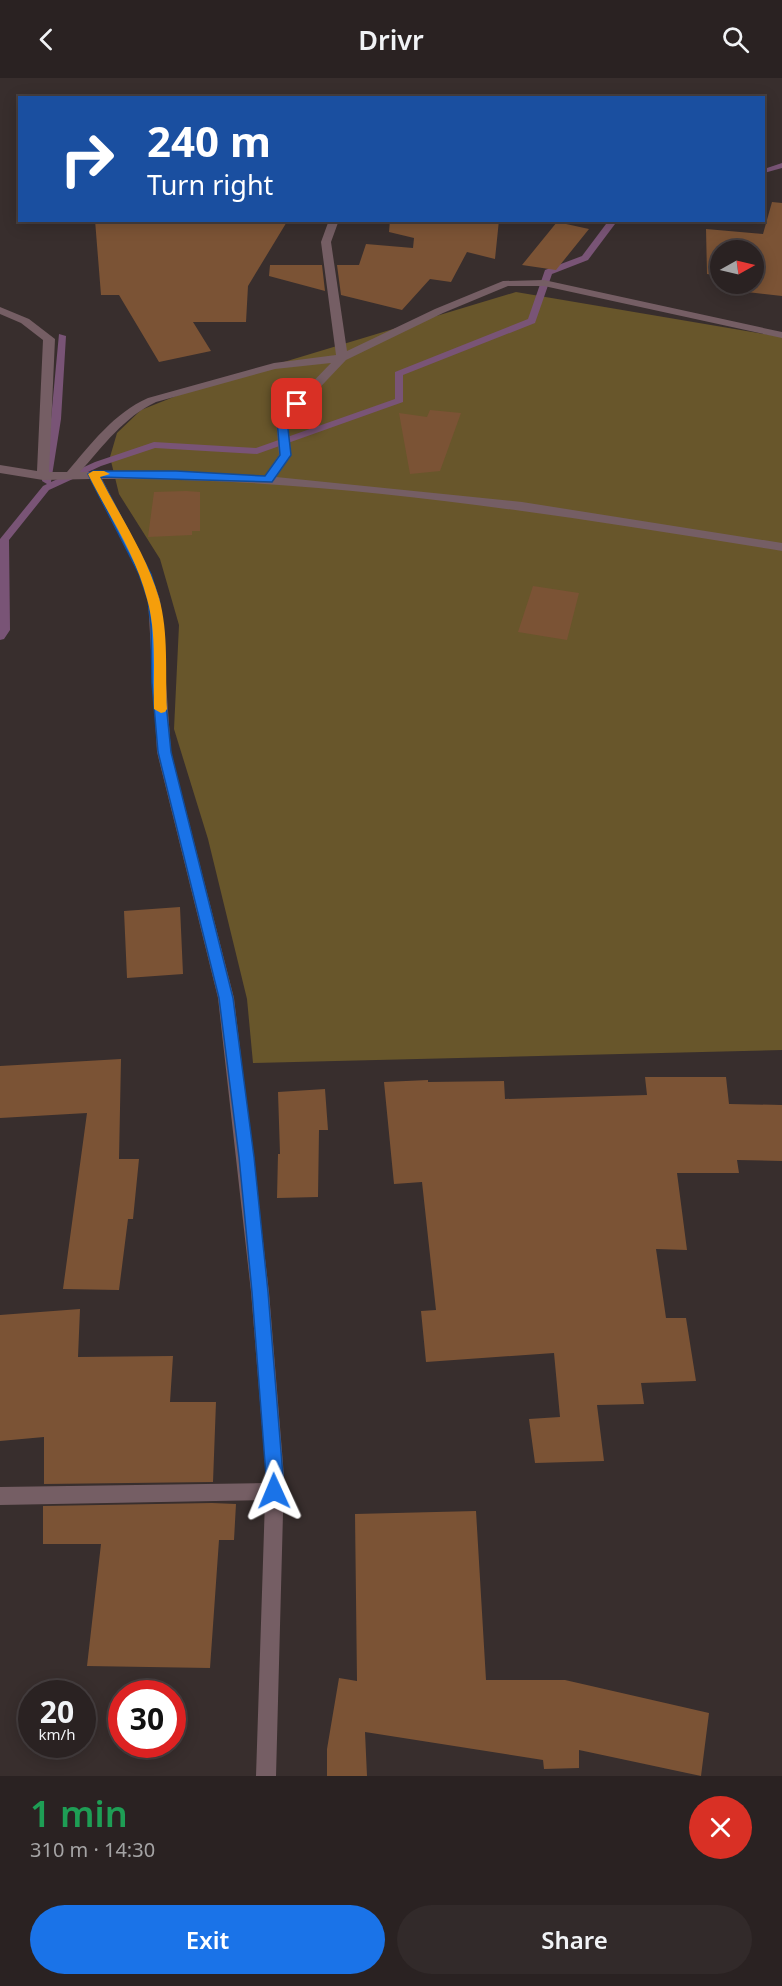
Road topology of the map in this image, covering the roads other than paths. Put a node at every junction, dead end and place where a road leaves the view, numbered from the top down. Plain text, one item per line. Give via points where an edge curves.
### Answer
1 (333, 222) edge
2 (0, 310) edge
3 (782, 335) edge
4 (342, 358) junction
5 (0, 469) edge
6 (72, 474) junction
7 (93, 474) junction
8 (43, 476) junction
9 (268, 480) junction
10 (782, 547) edge
11 (274, 1491) junction
12 (0, 1496) edge
13 (266, 1776) edge

1 - 4 street via 326,242
2 - 8 street via 25,321 50,339
3 - 4 street via 544,283 518,281 439,311
4 - 6 street via 274,366 152,400 114,426
4 - 9 street via 282,420 285,455
5 - 8 street
6 - 7 street
6 - 8 street
7 - 9 street
7 - 11 street via 145,574 154,600 165,752 226,998 260,1292
9 - 10 street via 522,506
11 - 12 street
11 - 13 street

